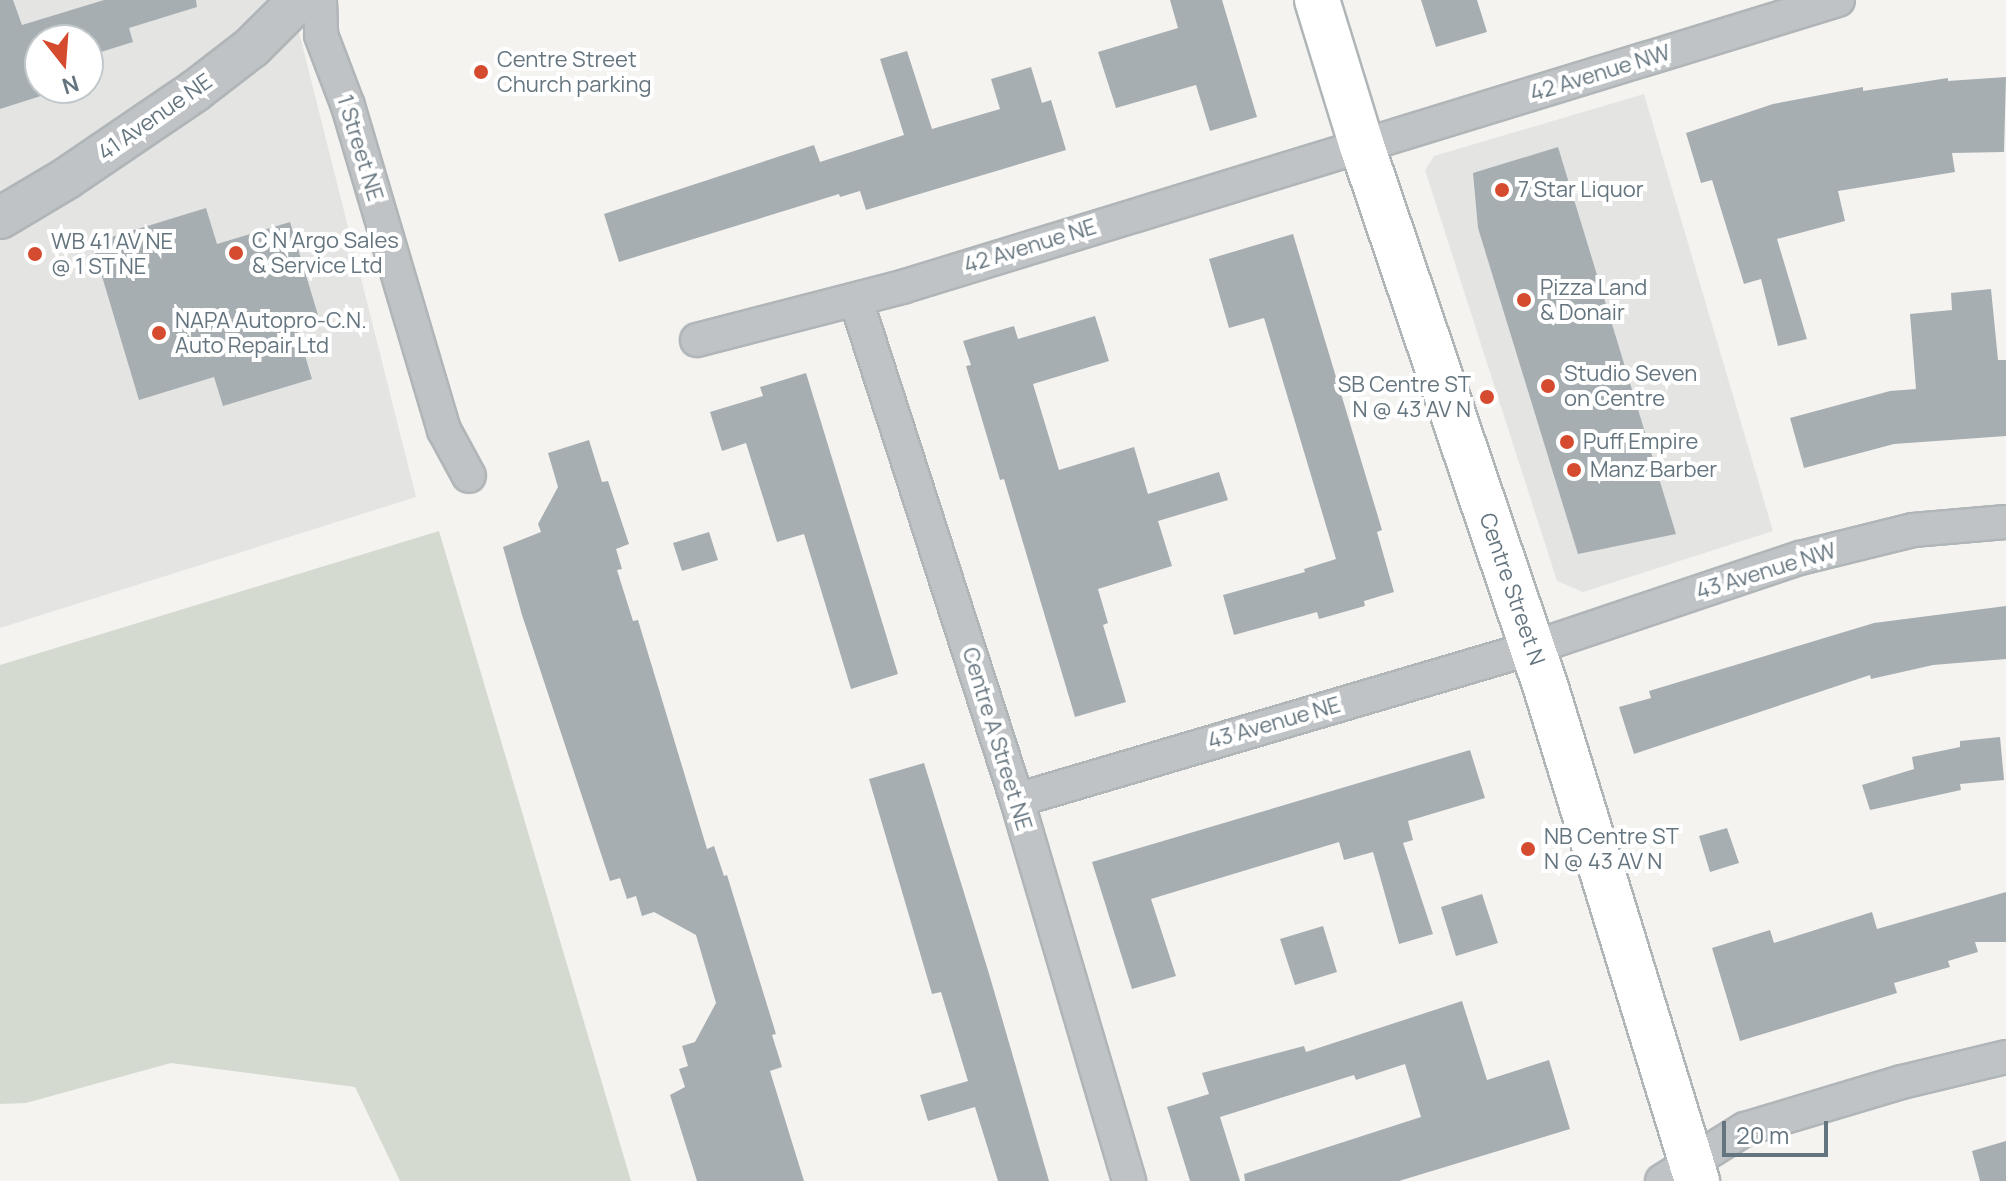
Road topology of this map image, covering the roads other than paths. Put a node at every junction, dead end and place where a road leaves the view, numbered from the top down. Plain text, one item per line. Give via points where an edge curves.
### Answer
1 (299, 0) edge
2 (320, 0) edge
3 (1317, 0) edge
4 (1838, 0) edge
5 (1362, 146) junction
6 (0, 218) edge
7 (856, 300) junction
8 (697, 340) dead end
9 (469, 476) dead end
10 (2006, 522) edge
11 (1532, 648) junction
12 (1017, 800) junction
13 (2006, 1057) edge
14 (1683, 1175) edge
15 (1129, 1181) edge

1 - 6 street, 41 Avenue NE via 252,47 195,91
2 - 9 street, 1 Street NE via 321,35 348,106 444,430
3 - 5 main road, Centre Street N
4 - 5 street, 42 Avenue NW
5 - 7 street, 42 Avenue NE
5 - 11 main road, Centre Street N
7 - 8 street, 42 Avenue NE
7 - 12 street, Centre A Street NE
10 - 11 street, 43 Avenue NW via 1913,530 1800,558
11 - 12 street, 43 Avenue NE
11 - 14 main road, Centre Street N
12 - 15 street, Centre A Street NE
13 - 14 street via 1745,1129

